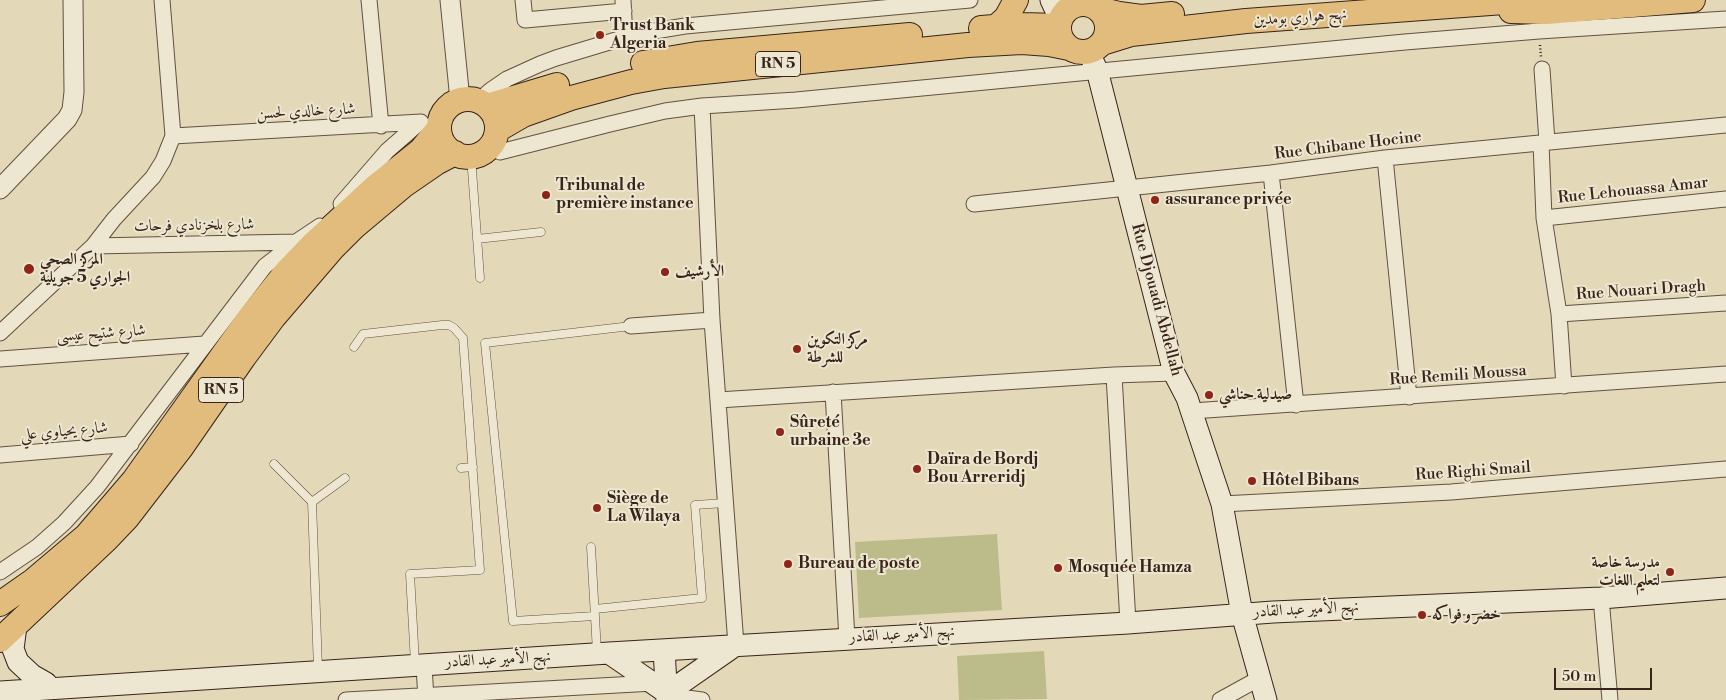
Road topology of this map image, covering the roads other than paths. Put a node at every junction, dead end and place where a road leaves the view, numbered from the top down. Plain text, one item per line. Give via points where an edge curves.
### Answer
1 (73, 0) edge
2 (162, 0) edge
3 (369, 0) edge
4 (450, 0) edge
5 (523, 0) edge
6 (970, 0) edge
7 (1016, 0) edge
8 (1333, 0) edge
9 (1531, 0) edge
10 (1693, 0) edge
11 (1087, 3) edge
12 (624, 5) edge
13 (1462, 6) junction
14 (1057, 15) edge
15 (808, 16) junction
16 (1726, 19) edge
17 (996, 27) junction
18 (625, 38) junction
19 (811, 52) junction
20 (1089, 53) junction
21 (1542, 68) road end
22 (475, 103) junction
23 (702, 106) junction
24 (433, 122) junction
25 (1726, 125) edge
26 (381, 126) junction
27 (173, 136) junction
28 (1544, 142) junction
29 (478, 146) junction
30 (1385, 158) junction
31 (1270, 173) junction
32 (0, 189) edge
33 (1127, 189) junction
34 (1726, 199) edge
35 (974, 204) dead end
36 (1544, 218) junction
37 (541, 232) dead end
38 (477, 239) junction
39 (296, 242) junction
40 (93, 246) junction
41 (480, 278) dead end
42 (1726, 303) edge
43 (1559, 314) junction
44 (712, 320) junction
45 (631, 326) joint
46 (0, 333) edge
47 (204, 344) junction
48 (354, 347) dead end
49 (0, 359) edge
50 (1174, 374) junction
51 (1726, 374) edge
52 (1114, 376) junction
53 (1564, 386) junction
54 (833, 392) junction
55 (1409, 397) junction
56 (718, 400) junction
57 (1296, 405) junction
58 (1192, 411) junction
59 (130, 444) junction
60 (0, 455) edge
61 (274, 464) dead end
62 (462, 468) dead end
63 (473, 468) junction
64 (1726, 469) edge
65 (345, 478) dead end
66 (312, 502) junction
67 (725, 503) junction
68 (1222, 504) junction
69 (591, 547) dead end
70 (0, 572) edge
71 (1726, 588) edge
72 (1601, 598) junction
73 (0, 604) edge
74 (595, 612) junction
75 (1242, 614) junction
76 (1128, 623) junction
77 (8, 633) edge
78 (847, 639) junction
79 (736, 645) junction
80 (664, 650) junction
81 (604, 654) junction
82 (420, 665) junction
83 (318, 671) junction
84 (0, 678) edge
85 (1260, 678) junction
86 (46, 683) junction
87 (78, 686) junction
88 (0, 692) edge
89 (664, 694) edge
90 (426, 698) edge
91 (346, 700) edge
92 (702, 700) edge
93 (1220, 700) edge
94 (1266, 700) edge
95 (1610, 700) edge

1 - 32 street via 72,110
2 - 27 street
3 - 26 street
4 - 22 street
5 - 12 street via 525,20
6 - 15 street
7 - 17 main road via 1006,18
8 - 11 main road, نهج هواري بومدين via 1141,16 1119,14
9 - 13 main road, نهج هواري بومدين / RN 5
10 - 13 main road via 1546,12
11 - 14 main road
11 - 20 main road via 1104,15 1107,30
12 - 18 street
13 - 20 main road, نهج هواري بومدين / RN 5 via 1246,21 1131,34
14 - 17 main road, RN 5 via 1022,25
14 - 20 main road via 1061,38
15 - 18 street via 685,26
15 - 19 street
16 - 20 street
17 - 19 main road, RN 5
18 - 22 street via 540,64 507,79
19 - 20 main road, RN 5 via 1006,42 1038,43
19 - 22 main road, RN 5 via 697,54 627,66
19 - 29 main road, RN 5 via 631,82 571,98 523,115
20 - 23 street via 796,100
20 - 33 main road, Rue Djouadi Abdellah
21 - 28 street
22 - 24 main road via 450,105
22 - 29 main road via 494,117
23 - 29 street via 666,111 500,152
23 - 44 street
24 - 26 street, شارع خالدي لحسن
24 - 29 main road via 443,143
24 - 39 street via 387,152 324,223
24 - 73 main road, RN 5 via 421,150 375,187 287,271 250,317 134,480 86,536
25 - 28 street, Rue Chibane Hocine
26 - 27 street, شارع خالدي لحسن
27 - 40 street via 156,172
28 - 30 street, Rue Chibane Hocine
28 - 36 street
29 - 38 lane
29 - 77 main road, RN 5 via 436,163 404,185 333,248 273,318 127,518
30 - 31 street, Rue Chibane Hocine
30 - 55 street
31 - 33 street, Rue Chibane Hocine
31 - 57 street
33 - 35 street, Rue Chibane Hocine
33 - 50 main road, Rue Djouadi Abdellah
34 - 36 street, Rue Lehouassa Amar
36 - 43 street
37 - 38 lane
38 - 41 lane
39 - 40 street, شارع بلخزنادي فرحات
39 - 47 street via 265,266
40 - 46 street
42 - 43 street, Rue Nouari Dragh
43 - 53 street
44 - 45 street
44 - 56 street
45 - 74 lane via 485,343 513,621
47 - 49 street, شارع شتيح عيسى
47 - 59 street
48 - 63 lane via 363,334 442,325 454,328 463,338
50 - 52 street
50 - 58 main road, Rue Djouadi Abdellah
51 - 53 street, Rue Remili Moussa
52 - 54 street
52 - 76 street
53 - 55 street, Rue Remili Moussa
54 - 56 street
54 - 78 street
55 - 57 street, Rue Remili Moussa
56 - 67 street
57 - 58 street, Rue Remili Moussa
58 - 68 main road, Rue Djouadi Abdellah
59 - 60 street, شارع يحياوي علي
59 - 70 street via 64,523 37,547
61 - 66 lane
62 - 63 lane
63 - 82 lane via 480,570 410,574
64 - 68 street, Rue Righi Smail via 1451,492
65 - 66 lane
66 - 83 lane
67 - 74 lane via 695,505 702,598
67 - 79 street
68 - 75 main road, Rue Djouadi Abdellah
69 - 74 lane
71 - 72 main road, نهج الأمير عبد القادر
72 - 75 main road, نهج الأمير عبد القادر
72 - 95 street
74 - 81 lane
75 - 76 main road, نهج الأمير عبد القادر
75 - 85 main road, Rue Djouadi Abdellah
76 - 78 main road, نهج الأمير عبد القادر
77 - 86 main road via 18,662 32,676
78 - 79 main road, نهج الأمير عبد القادر
79 - 80 main road, نهج الأمير عبد القادر
79 - 89 main road
80 - 81 main road, نهج الأمير عبد القادر
80 - 89 main road
81 - 82 main road, نهج الأمير عبد القادر
81 - 89 main road
82 - 83 main road, نهج الأمير عبد القادر
82 - 90 street
83 - 87 main road, نهج الأمير عبد القادر
84 - 86 main road, نهج الأمير عبد القادر
85 - 93 street
85 - 94 main road, Rue Djouadi Abdellah
86 - 87 main road, نهج الأمير عبد القادر
87 - 88 main road, نهج الأمير عبد القادر
89 - 90 street
89 - 92 street
90 - 91 street

